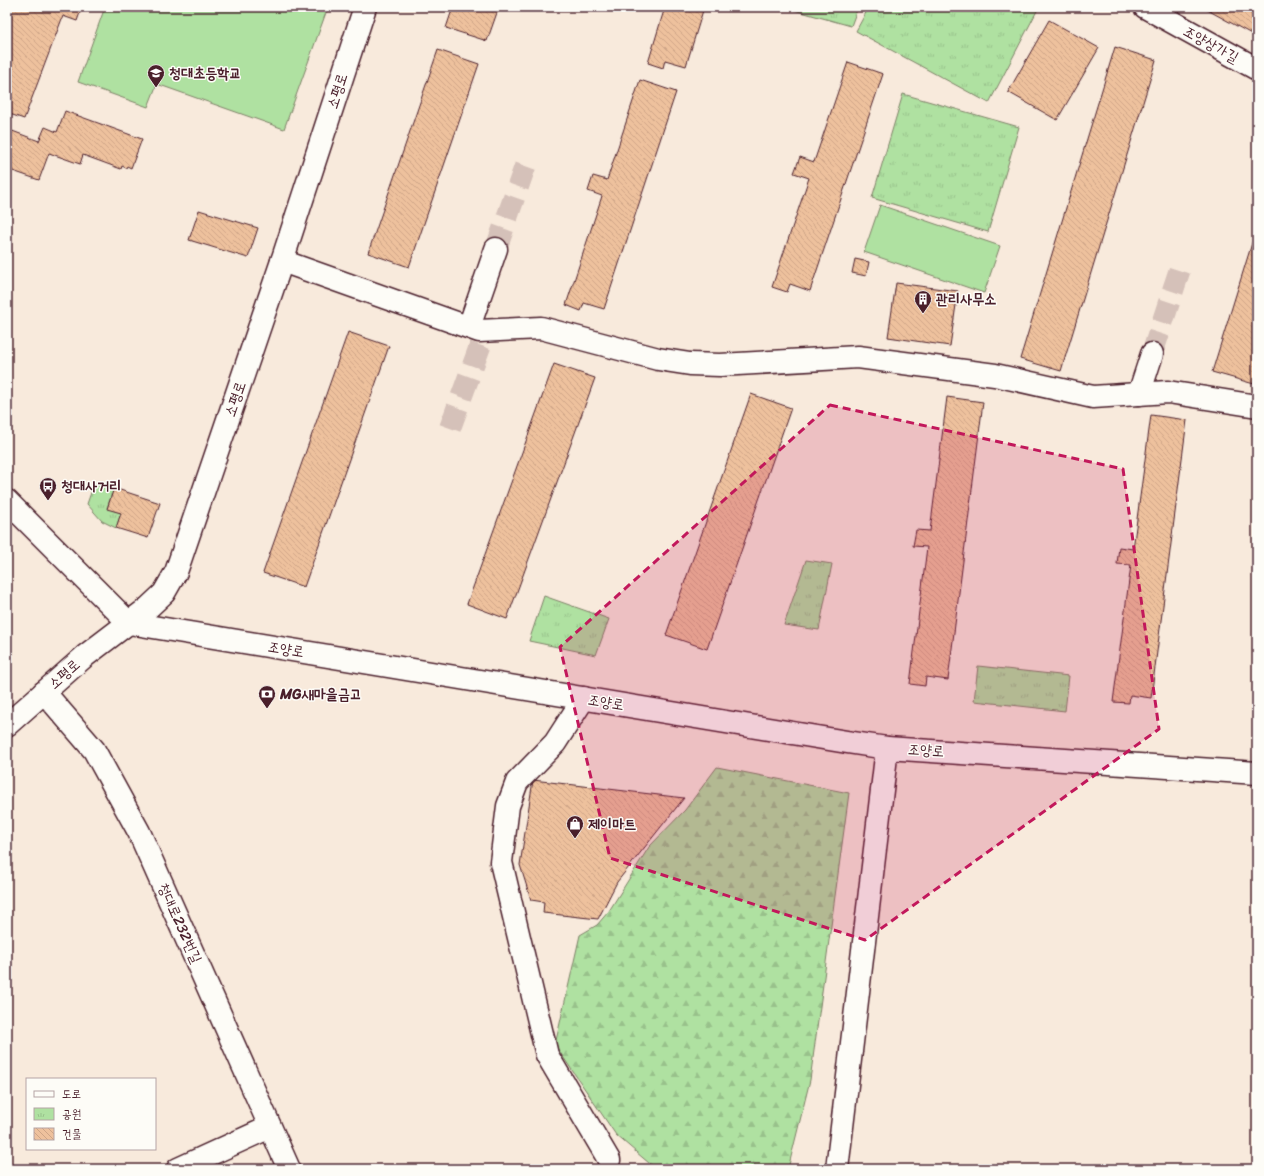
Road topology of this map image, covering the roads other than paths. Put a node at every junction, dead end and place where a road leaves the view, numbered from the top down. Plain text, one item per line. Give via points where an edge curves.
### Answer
1 (365, 7) edge
2 (1145, 7) edge
3 (1257, 69) edge
4 (496, 250) tunnel mouth
5 (282, 261) junction
6 (469, 327) junction
7 (1152, 354) tunnel mouth
8 (1139, 394) junction
9 (1257, 406) edge
10 (7, 501) edge
11 (129, 623) junction
12 (44, 692) junction
13 (584, 698) junction
14 (7, 725) edge
15 (887, 748) junction
16 (1257, 773) edge
17 (270, 1127) junction
18 (608, 1160) dead end
19 (178, 1169) edge
20 (290, 1169) edge
21 (837, 1169) edge

1 - 5 street, 소평로
2 - 3 street, 조양상가길
4 - 6 street
5 - 6 street
5 - 11 street, 소평로 via 176,572 164,593
6 - 8 street via 479,331 541,328 658,359 690,364 720,365 858,357 995,375 1093,397
7 - 8 street
8 - 9 street via 1168,392
10 - 11 street
11 - 12 street, 소평로 via 85,656
11 - 13 street, 조양로
12 - 14 street, 소평로
12 - 17 street, 청대로232번길 via 94,750 139,832
13 - 15 street, 조양로
13 - 18 street via 555,743 517,782 508,806 501,862 548,1054
15 - 16 street, 조양로
15 - 21 street
17 - 19 street
17 - 20 street, 청대로232번길

